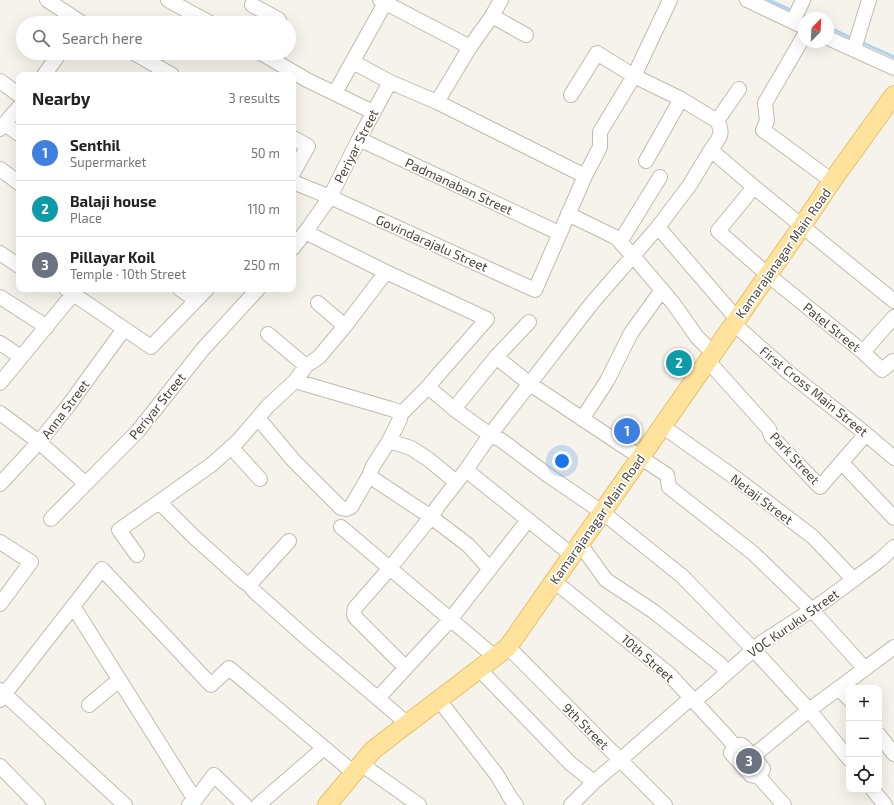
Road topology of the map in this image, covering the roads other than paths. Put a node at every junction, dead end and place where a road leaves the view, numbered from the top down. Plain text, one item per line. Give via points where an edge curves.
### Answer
1 (47, 0) edge
2 (168, 0) edge
3 (670, 0) edge
4 (747, 0) edge
5 (869, 0) edge
6 (383, 1) edge
7 (252, 4) dead end
8 (494, 5) edge
9 (71, 16) edge
10 (197, 16) edge
11 (273, 16) edge
12 (798, 24) edge
13 (526, 35) dead end
14 (834, 39) edge
15 (856, 43) junction
16 (798, 46) edge
17 (470, 47) junction
18 (55, 60) edge
19 (146, 60) edge
20 (273, 60) edge
21 (353, 62) junction
22 (894, 68) edge
23 (46, 72) edge
24 (167, 72) edge
25 (293, 72) edge
26 (296, 74) edge
27 (634, 76) junction
28 (0, 81) edge
29 (390, 82) junction
30 (739, 89) dead end
31 (16, 93) edge
32 (335, 93) junction
33 (571, 95) dead end
34 (894, 95) edge
35 (681, 99) junction
36 (437, 102) junction
37 (16, 110) edge
38 (373, 112) junction
39 (717, 122) junction
40 (2, 126) edge
41 (16, 133) edge
42 (359, 139) junction
43 (296, 140) edge
44 (712, 150) junction
45 (646, 161) dead end
46 (296, 168) edge
47 (0, 169) edge
48 (585, 176) junction
49 (660, 178) dead end
50 (832, 181) junction
51 (16, 182) edge
52 (296, 183) edge
53 (754, 187) junction
54 (330, 197) junction
55 (568, 214) junction
56 (802, 226) junction
57 (658, 227) junction
58 (305, 232) junction
59 (559, 233) junction
60 (620, 242) junction
61 (296, 244) edge
62 (0, 253) edge
63 (633, 256) junction
64 (16, 264) edge
65 (386, 272) junction
66 (768, 275) junction
67 (662, 290) junction
68 (69, 292) edge
69 (71, 292) edge
70 (184, 292) edge
71 (204, 292) edge
72 (255, 292) edge
73 (0, 297) edge
74 (196, 300) junction
75 (894, 301) edge
76 (318, 303) dead end
77 (894, 317) edge
78 (528, 322) dead end
79 (735, 322) junction
80 (344, 326) junction
81 (47, 327) junction
82 (124, 329) junction
83 (268, 334) dead end
84 (0, 343) edge
85 (863, 352) junction
86 (21, 357) junction
87 (496, 357) junction
88 (711, 357) junction
89 (894, 362) edge
90 (306, 366) junction
91 (295, 381) junction
92 (0, 383) edge
93 (530, 384) junction
94 (428, 387) junction
95 (454, 409) junction
96 (0, 412) edge
97 (401, 414) junction
98 (258, 418) junction
99 (582, 419) junction
100 (662, 426) junction
101 (490, 434) junction
102 (866, 434) junction
103 (39, 442) junction
104 (389, 442) junction
105 (231, 448) junction
106 (641, 457) junction
107 (894, 458) edge
108 (842, 463) junction
109 (466, 470) junction
110 (369, 476) junction
111 (260, 479) dead end
112 (456, 482) junction
113 (0, 484) edge
114 (86, 484) junction
115 (159, 502) junction
116 (602, 512) junction
117 (431, 517) junction
118 (894, 518) edge
119 (50, 519) dead end
120 (528, 520) junction
121 (341, 526) dead end
122 (289, 541) dead end
123 (0, 542) edge
124 (894, 547) edge
125 (576, 550) junction
126 (137, 555) dead end
127 (390, 568) junction
128 (490, 569) junction
129 (854, 580) junction
130 (554, 581) junction
131 (249, 585) junction
132 (0, 604) edge
133 (73, 606) junction
134 (812, 610) junction
135 (450, 620) junction
136 (894, 647) edge
137 (754, 650) junction
138 (501, 652) junction
139 (406, 668) junction
140 (865, 669) junction
141 (479, 670) junction
142 (727, 672) junction
143 (119, 680) junction
144 (839, 688) junction
145 (1, 695) edge
146 (846, 696) edge
147 (378, 698) junction
148 (438, 700) junction
149 (693, 700) junction
150 (88, 706) dead end
151 (809, 710) junction
152 (408, 724) junction
153 (882, 739) edge
154 (734, 745) junction
155 (324, 748) junction
156 (894, 754) edge
157 (753, 756) junction
158 (847, 757) edge
159 (620, 760) junction
160 (0, 766) edge
161 (358, 768) junction
162 (759, 777) junction
163 (594, 782) junction
164 (875, 793) edge
165 (192, 803) edge
166 (38, 805) edge
167 (125, 805) edge
168 (245, 805) edge
169 (258, 805) edge
170 (327, 805) edge
171 (419, 805) edge
172 (516, 805) edge
173 (571, 805) edge
174 (665, 805) edge
175 (784, 805) edge
176 (885, 805) edge

1 - 9 street
2 - 10 street
3 - 27 street
4 - 12 street
5 - 15 street
6 - 17 street
6 - 21 street
7 - 11 street
8 - 13 street
8 - 17 street
14 - 15 street
15 - 22 street
16 - 50 street via 764,103 768,121 763,130
17 - 36 street
18 - 23 street
19 - 24 street
20 - 25 street
21 - 29 street
21 - 32 street
26 - 32 street
27 - 33 street via 597,53
27 - 35 street
27 - 48 street via 600,132 600,147
28 - 31 street
29 - 36 street
29 - 38 street, Periyar Street
30 - 39 street
32 - 38 street
34 - 50 main road, Kamarajanagar Main Road
35 - 39 street
35 - 45 street
36 - 48 street
37 - 40 street
38 - 42 street, Periyar Street
39 - 44 street via 721,132
40 - 41 street
42 - 54 street, Periyar Street
42 - 59 street, Padmanaban Street
43 - 46 street via 308,146
44 - 53 street
44 - 57 street
47 - 51 street
48 - 55 street
49 - 60 street
50 - 56 main road, Kamarajanagar Main Road
52 - 54 street, Govindarajalu Street
53 - 56 street
53 - 66 street, Patel Street via 718,231
54 - 58 street, Periyar Street
54 - 59 street, Govindarajalu Street via 535,290
55 - 59 street
55 - 60 street via 617,238
56 - 66 main road, Kamarajanagar Main Road
56 - 75 street
57 - 63 street
57 - 79 street, First Cross Main Street
58 - 61 street, Periyar Street
58 - 65 street
60 - 63 street
62 - 64 street
63 - 67 street
63 - 93 street
65 - 80 street
65 - 94 street via 487,319
66 - 79 main road, Kamarajanagar Main Road
66 - 85 street, Patel Street
67 - 88 street
67 - 99 street via 631,333 607,381
68 - 81 street
69 - 82 street
70 - 74 street
71 - 74 street
72 - 114 street, Periyar Street via 203,349 138,431
73 - 81 street
74 - 82 street via 151,347
76 - 80 street
77 - 85 street
78 - 87 street
79 - 88 main road, Kamarajanagar Main Road
79 - 102 street, First Cross Main Street via 790,373
80 - 90 street via 319,357
81 - 86 street
82 - 103 street, Anna Street
83 - 90 street
84 - 86 street
85 - 89 street, Patel Street via 882,370
86 - 92 street
87 - 93 street
87 - 95 street
88 - 100 main road, Kamarajanagar Main Road
88 - 108 street, Park Street via 769,429 771,436 820,487
90 - 91 street
91 - 97 street
91 - 98 street
93 - 99 street
93 - 101 street
94 - 95 street
94 - 97 street
95 - 101 street
96 - 103 street
97 - 104 street
98 - 105 street
98 - 110 street via 294,461 341,508 351,506
99 - 106 street
100 - 106 main road, Kamarajanagar Main Road
100 - 129 street, Netaji Street via 812,537
101 - 109 street
101 - 116 street
102 - 107 street, First Cross Main Street
102 - 108 street, Park Street
103 - 113 street, Anna Street
103 - 114 street
104 - 110 street
104 - 112 street via 411,448
105 - 111 street
105 - 115 street
106 - 116 main road, Kamarajanagar Main Road
106 - 134 street via 667,475 669,487 753,553
108 - 118 street
109 - 112 street
109 - 120 street
110 - 117 street
112 - 117 street
114 - 119 street, Periyar Street
115 - 126 street via 119,530
115 - 131 street
116 - 125 main road, Kamarajanagar Main Road
116 - 137 street via 682,576
117 - 127 street
117 - 128 street via 468,545
120 - 125 street
120 - 128 street
121 - 127 street, 9th Street
122 - 131 street
123 - 132 street via 31,562
124 - 129 street, VOC Kuruku Street
125 - 130 main road, Kamarajanagar Main Road
125 - 142 street via 606,580 653,611
127 - 135 street, 9th Street
127 - 139 street via 355,608 354,616
128 - 135 street
129 - 134 street, VOC Kuruku Street
130 - 138 main road, Kamarajanagar Main Road
130 - 149 street, 10th Street via 668,674
131 - 147 street
133 - 143 street
133 - 145 street
133 - 155 street via 102,569 211,685 229,668
134 - 137 street, VOC Kuruku Street
134 - 140 street
135 - 138 street, 9th Street
135 - 139 street
136 - 140 street
137 - 142 street, VOC Kuruku Street
137 - 151 street
138 - 141 main road, Kamarajanagar Main Road
138 - 159 street, 9th Street
139 - 147 street
140 - 144 street
141 - 148 main road, Kamarajanagar Main Road
141 - 163 street via 571,764
142 - 149 street, VOC Kuruku Street
143 - 150 street
143 - 165 street
144 - 146 street
144 - 151 street
145 - 167 street
147 - 152 street
148 - 152 main road, Kamarajanagar Main Road
148 - 172 street via 497,775
149 - 154 street, 10th Street
149 - 159 street, VOC Kuruku Street
151 - 157 street
151 - 158 street
152 - 161 main road, Kamarajanagar Main Road via 373,750
153 - 156 street
154 - 157 street, 10th Street via 742,745
154 - 162 street, 10th Street via 731,753 751,775
155 - 161 street
155 - 169 street
157 - 162 street, 10th Street via 763,769
159 - 163 street, VOC Kuruku Street
159 - 174 street, 9th Street
160 - 166 street
161 - 170 main road, Kamarajanagar Main Road
161 - 171 street
162 - 175 street, 10th Street
163 - 173 street, VOC Kuruku Street
164 - 176 street
165 - 168 street via 214,775

